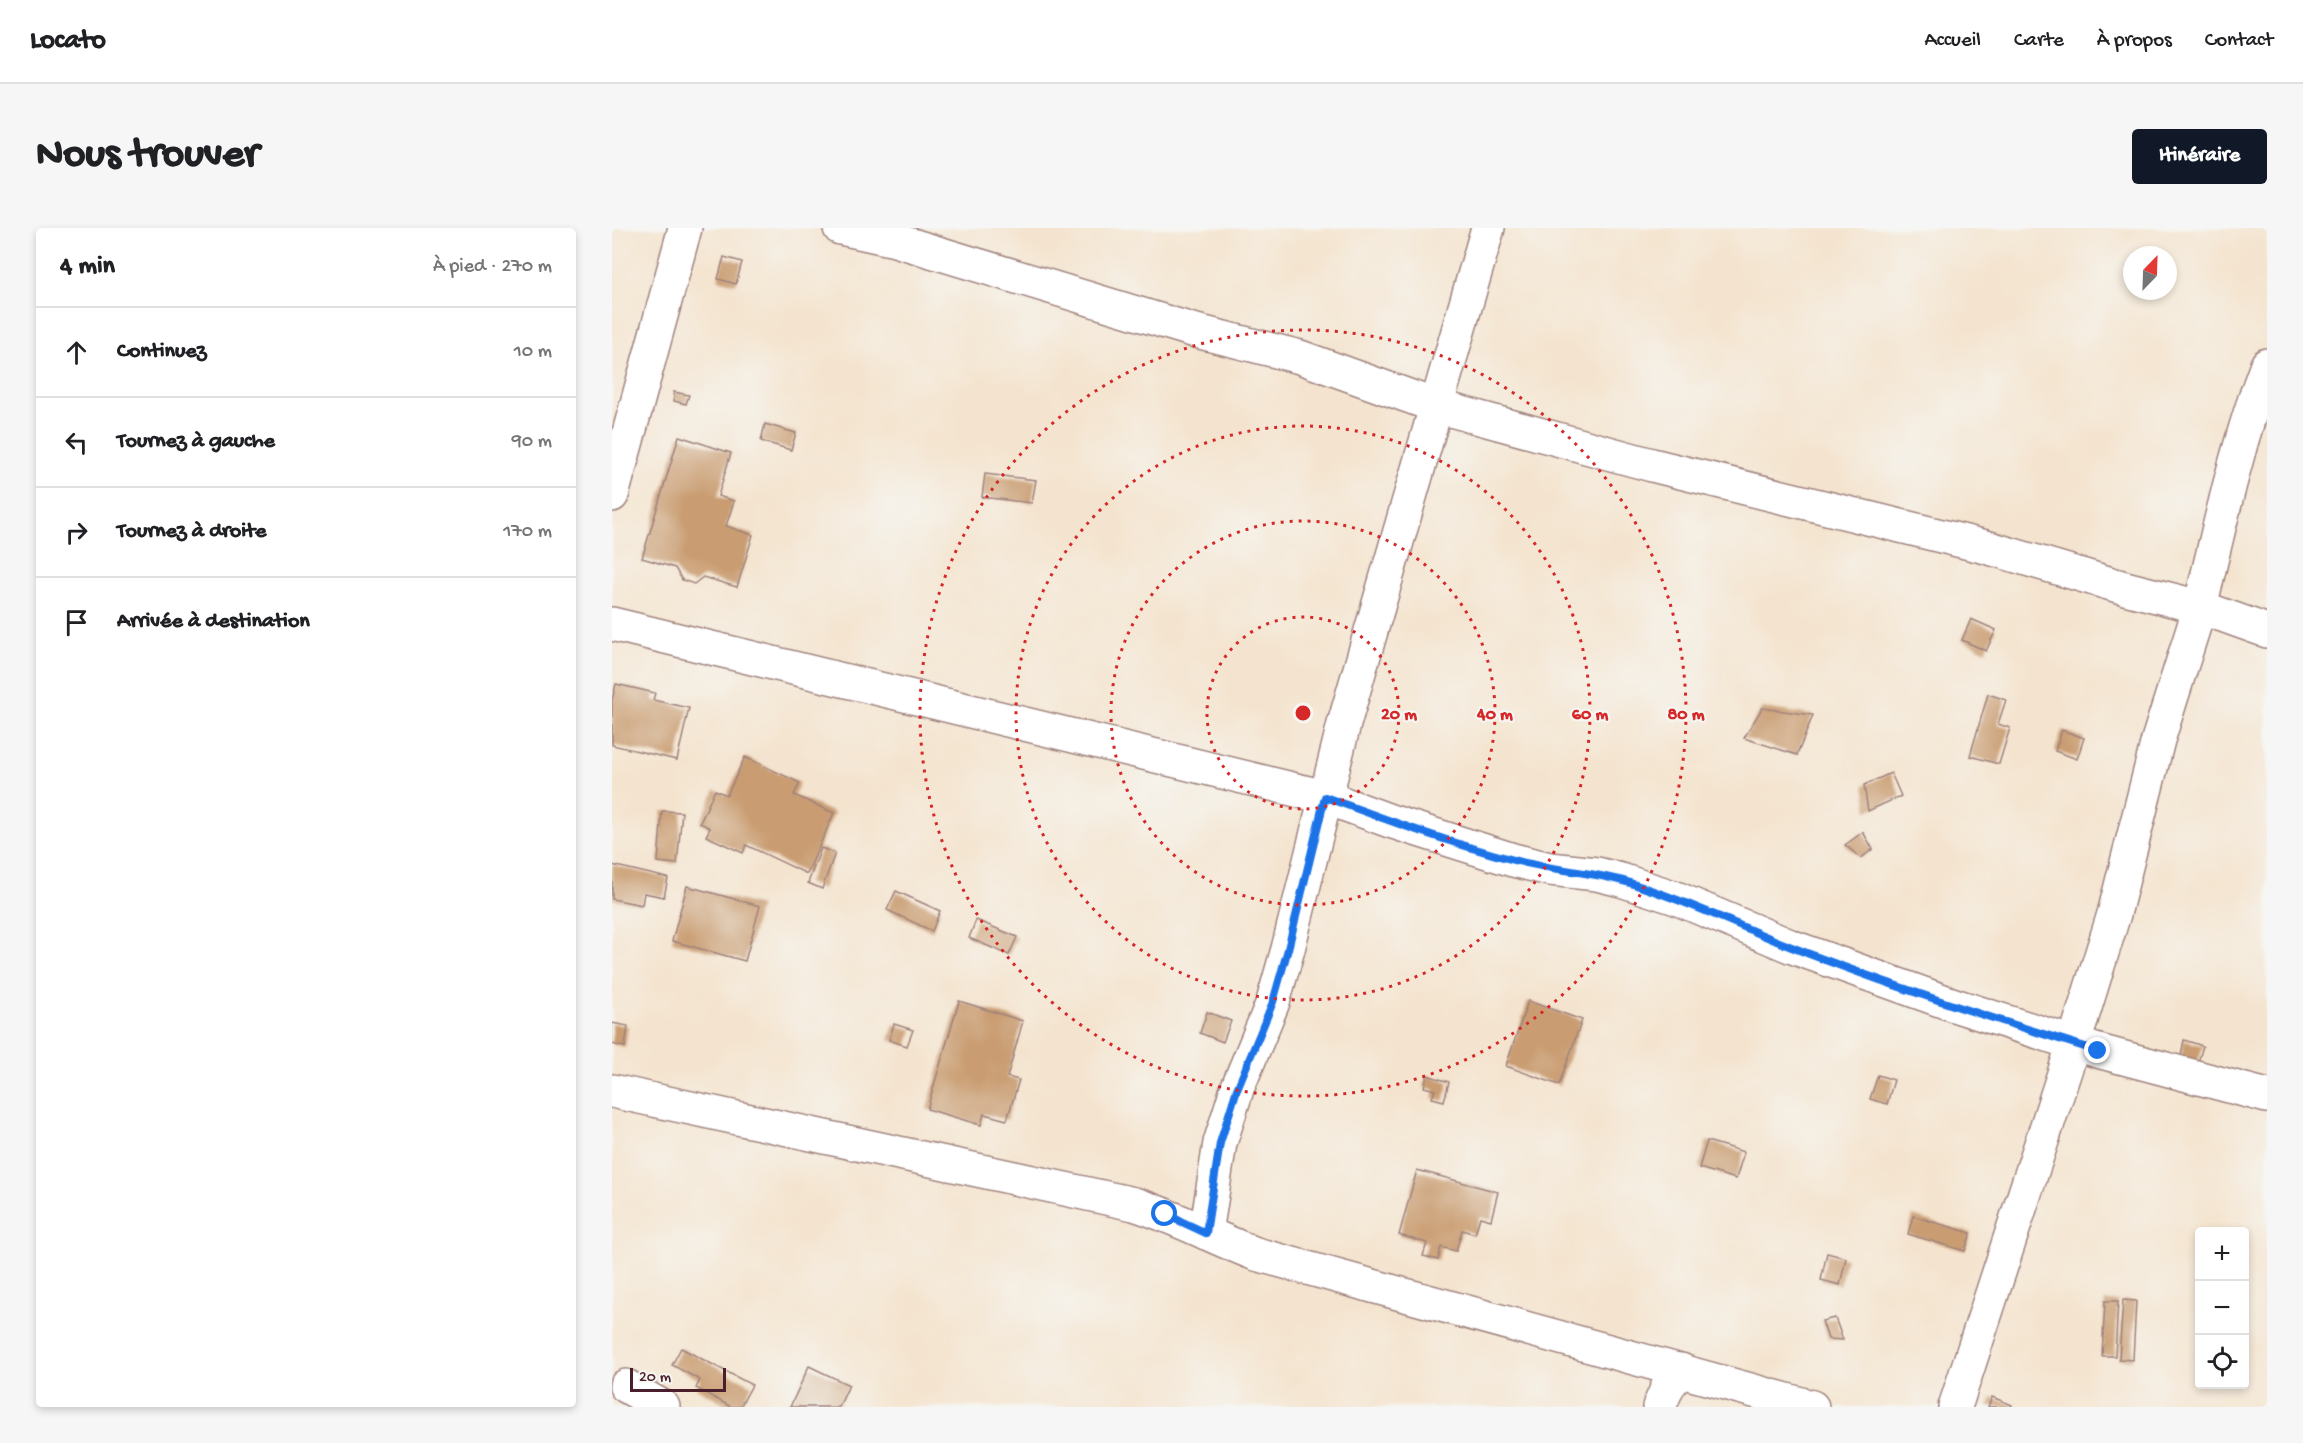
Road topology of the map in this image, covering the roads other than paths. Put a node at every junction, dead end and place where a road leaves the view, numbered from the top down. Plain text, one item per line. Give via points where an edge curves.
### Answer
1 (685, 228) edge
2 (840, 228) edge
3 (1488, 228) edge
4 (2267, 365) edge
5 (1436, 406) junction
6 (612, 495) edge
7 (2200, 607) junction
8 (612, 624) edge
9 (2267, 631) edge
10 (1325, 797) junction
11 (2074, 1043) junction
12 (612, 1091) edge
13 (2267, 1096) edge
14 (1206, 1233) junction
15 (1680, 1370) junction
16 (626, 1386) dead end
17 (663, 1407) edge
18 (1659, 1407) edge
19 (1812, 1407) edge
20 (1955, 1407) edge

1 - 6 street
2 - 5 street via 895,240 1191,330 1300,357
3 - 5 street
4 - 7 street via 2234,467
5 - 7 street via 1652,465 1986,547
5 - 10 street
7 - 9 street
7 - 11 street via 2158,740 2114,914
8 - 10 street
10 - 11 street via 1513,860 1597,874 1676,898 1864,974
10 - 14 street via 1273,1002 1237,1089 1220,1143
11 - 13 street
11 - 20 street
12 - 14 street via 1134,1204
14 - 15 street via 1256,1254
15 - 18 street
15 - 19 street
16 - 17 street

